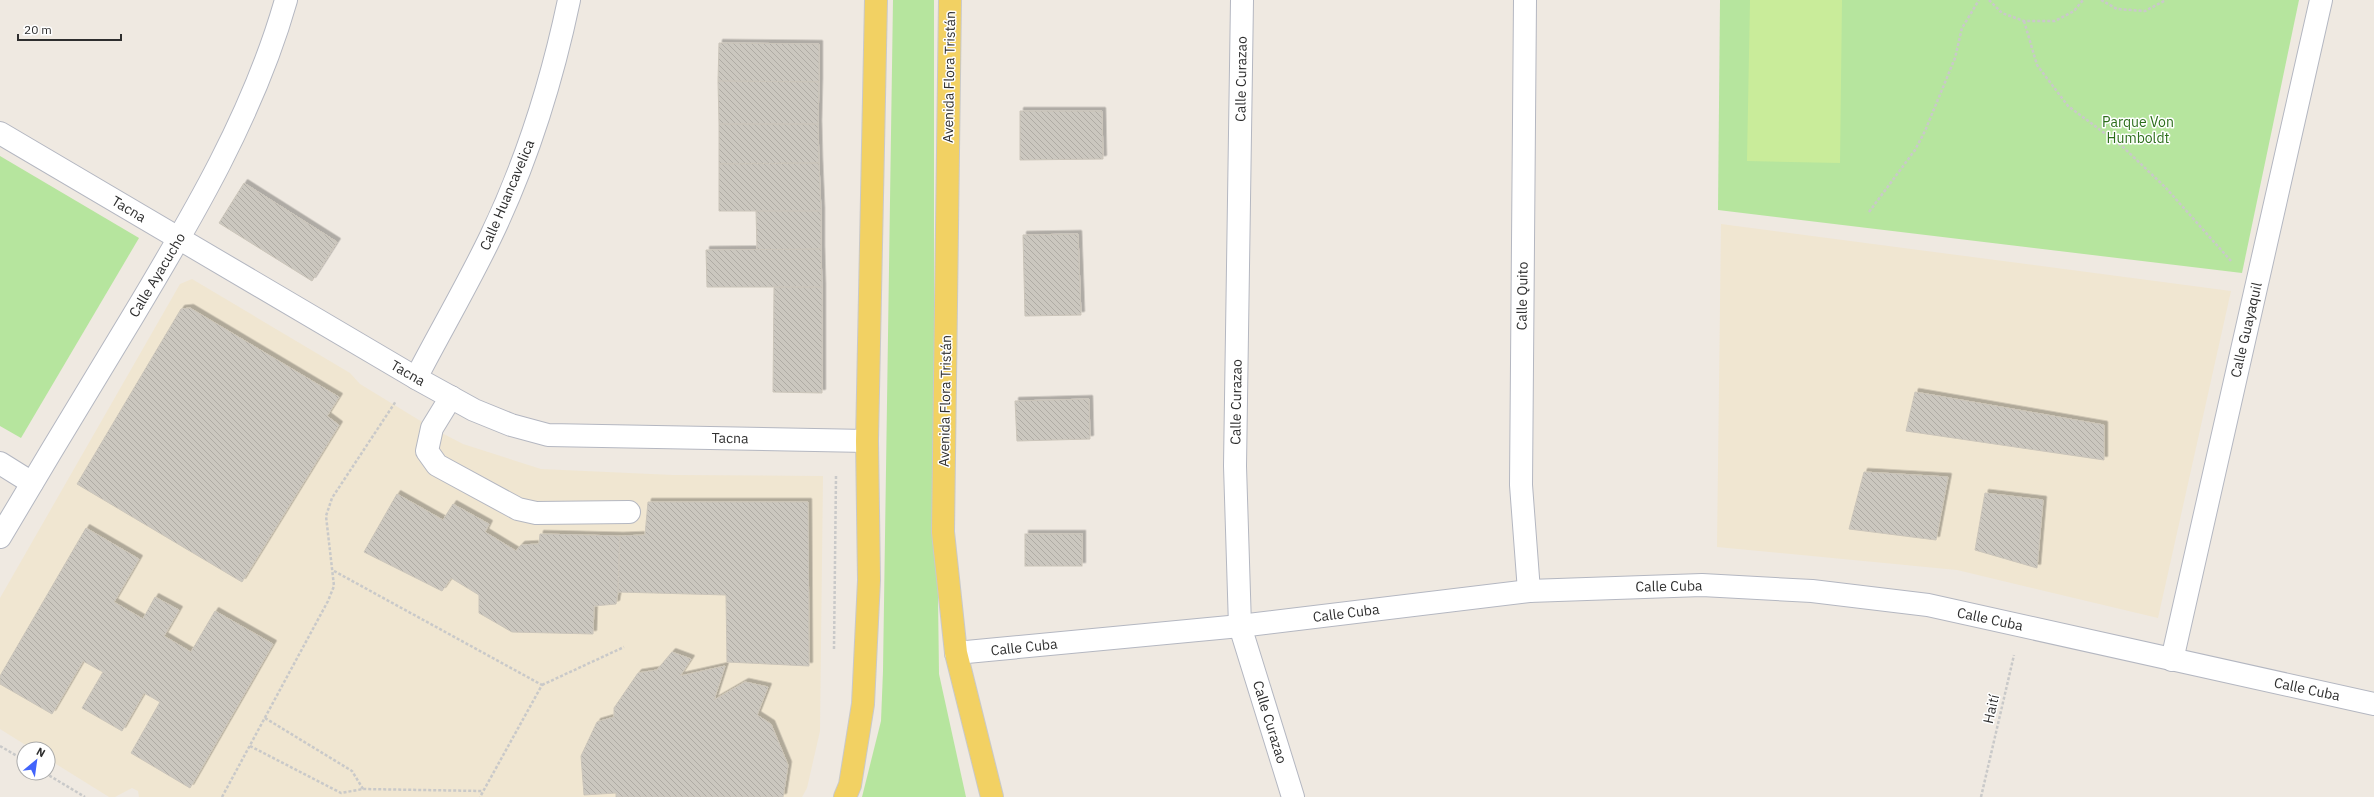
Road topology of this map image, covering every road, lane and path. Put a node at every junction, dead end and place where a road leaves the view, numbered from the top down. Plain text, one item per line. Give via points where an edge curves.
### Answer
1 (286, 0) edge
2 (569, 0) edge
3 (876, 0) edge
4 (950, 0) edge
5 (1242, 0) edge
6 (1526, 0) edge
7 (1979, 0) edge
8 (1989, 0) edge
9 (2083, 0) edge
10 (2101, 0) edge
11 (2166, 0) edge
12 (2321, 0) edge
13 (2024, 21) junction
14 (0, 133) edge
15 (1869, 212) dead end
16 (179, 239) junction
17 (2232, 262) dead end
18 (416, 378) junction
19 (451, 397) junction
20 (836, 440) junction
21 (867, 440) junction
22 (0, 463) edge
23 (32, 483) junction
24 (630, 512) dead end
25 (0, 537) edge
26 (334, 571) junction
27 (1529, 591) junction
28 (2021, 625) junction
29 (1240, 626) junction
30 (624, 647) dead end
31 (956, 653) junction
32 (834, 655) dead end
33 (2172, 660) junction
34 (542, 685) junction
35 (2374, 704) edge
36 (265, 718) junction
37 (0, 746) edge
38 (250, 746) junction
39 (16, 755) edge
40 (56, 780) edge
41 (362, 790) junction
42 (484, 791) junction
43 (85, 797) edge
44 (222, 797) edge
45 (480, 797) edge
46 (845, 797) edge
47 (992, 797) edge
48 (1293, 797) edge
49 (1982, 797) edge

1 - 16 street, Calle Ayacucho via 264,66 246,109
2 - 18 street, Calle Huancavelica via 548,87 514,184 468,283
3 - 21 main road
4 - 31 main road, Avenida Flora Tristán via 943,532
5 - 29 street, Calle Curazao via 1235,466
6 - 27 street, Calle Quito via 1521,485
7 - 15 path via 1962,28 1955,58 1925,131 1915,150
8 - 13 path via 2002,13
9 - 13 path via 2074,10 2055,20
10 - 11 path via 2117,9 2145,11
12 - 33 street, Calle Guayaquil
13 - 17 path via 2037,65 2068,106 2123,147 2160,183
14 - 16 street, Tacna
16 - 18 street, Tacna
16 - 23 street, Calle Ayacucho
18 - 19 street, Tacna
18 - 26 path via 392,405 332,498 326,516 326,530
19 - 20 street, Tacna via 474,410 512,425 548,435
19 - 24 street via 432,428 427,451 436,465 518,509 536,513
20 - 21 street, Tacna
20 - 32 path
21 - 46 main road via 869,580 863,704 850,785
22 - 23 street
23 - 25 street, Calle Ayacucho
26 - 34 path
26 - 36 path via 334,586 328,601
27 - 28 street, Calle Cuba via 1620,586 1757,587 1928,605
27 - 29 street, Calle Cuba
28 - 33 street, Calle Cuba
28 - 49 path, Haití
29 - 31 street, Calle Cuba
29 - 48 street, Calle Curazao
30 - 34 path
31 - 47 main road, Avenida Flora Tristán
33 - 35 street, Calle Cuba
34 - 42 path
36 - 38 path
36 - 41 path via 352,771
37 - 39 path
38 - 41 path via 331,790 341,793
38 - 44 path
40 - 43 path
41 - 42 path
42 - 45 path

